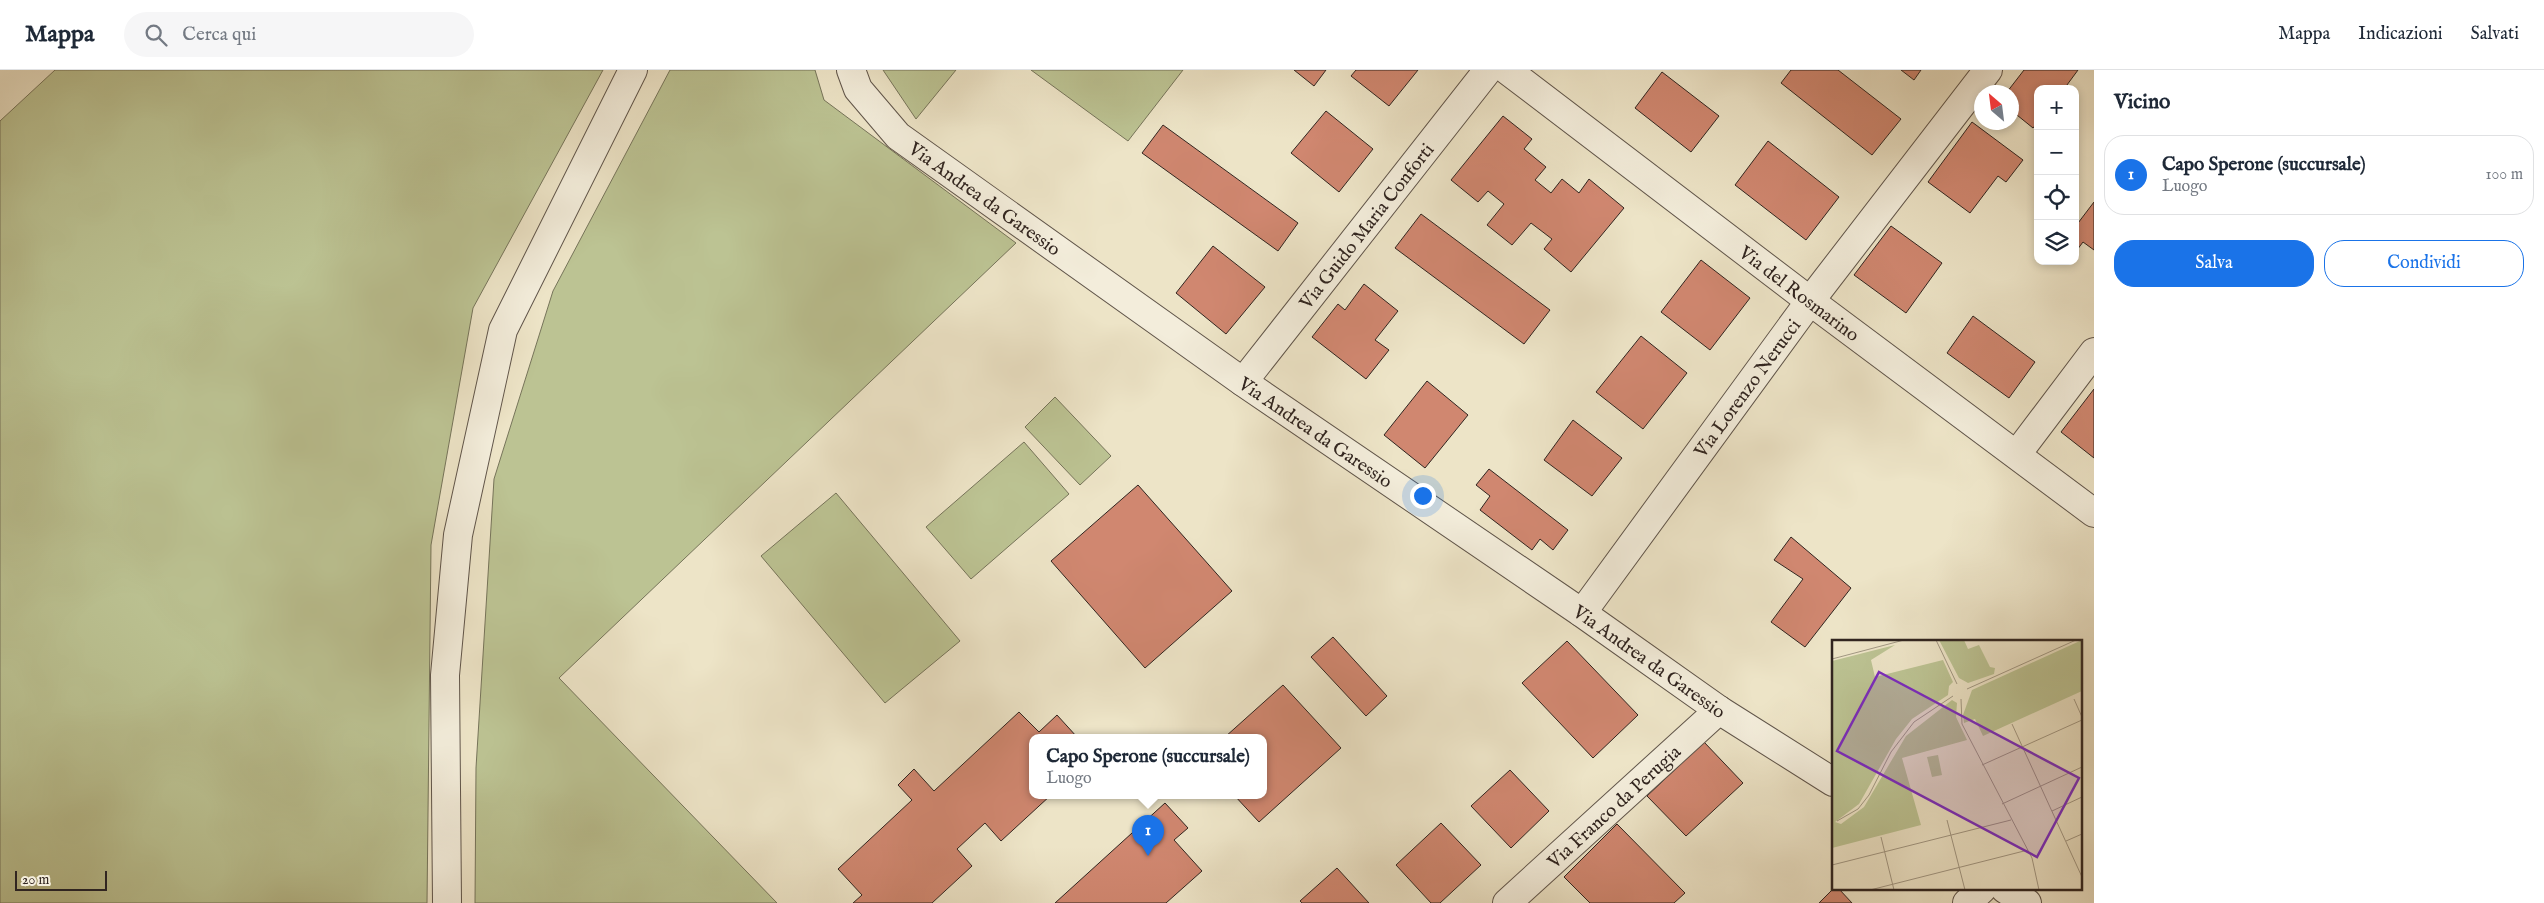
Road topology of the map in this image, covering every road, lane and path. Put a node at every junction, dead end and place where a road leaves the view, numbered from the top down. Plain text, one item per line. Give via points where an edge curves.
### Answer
1 (633, 70) edge
2 (851, 70) edge
3 (1488, 70) edge
4 (1507, 70) edge
5 (1988, 70) edge
6 (1810, 301) junction
7 (2094, 352) edge
8 (1243, 382) junction
9 (2017, 454) junction
10 (2094, 513) edge
11 (1582, 613) junction
12 (1719, 710) junction
13 (1832, 781) edge
14 (1981, 890) edge
15 (2006, 890) edge
16 (447, 903) edge
17 (1507, 903) edge
18 (1967, 903) edge
19 (2027, 903) edge

1 - 16 street via 501,339 458,535 445,675
2 - 8 street, Via Andrea da Garessio via 858,89 898,136
3 - 8 street, Via Guido Maria Conforti
4 - 6 street, Via del Rosmarino
5 - 6 street, Via Lorenzo Nerucci
6 - 9 street, Via del Rosmarino
6 - 11 street, Via Lorenzo Nerucci
7 - 9 street
8 - 11 street, Via Andrea da Garessio
9 - 10 street, Via del Rosmarino
11 - 12 street, Via Andrea da Garessio
12 - 13 street, Via Andrea da Garessio
12 - 17 street, Via Franco da Perugia
14 - 18 street
15 - 19 street

